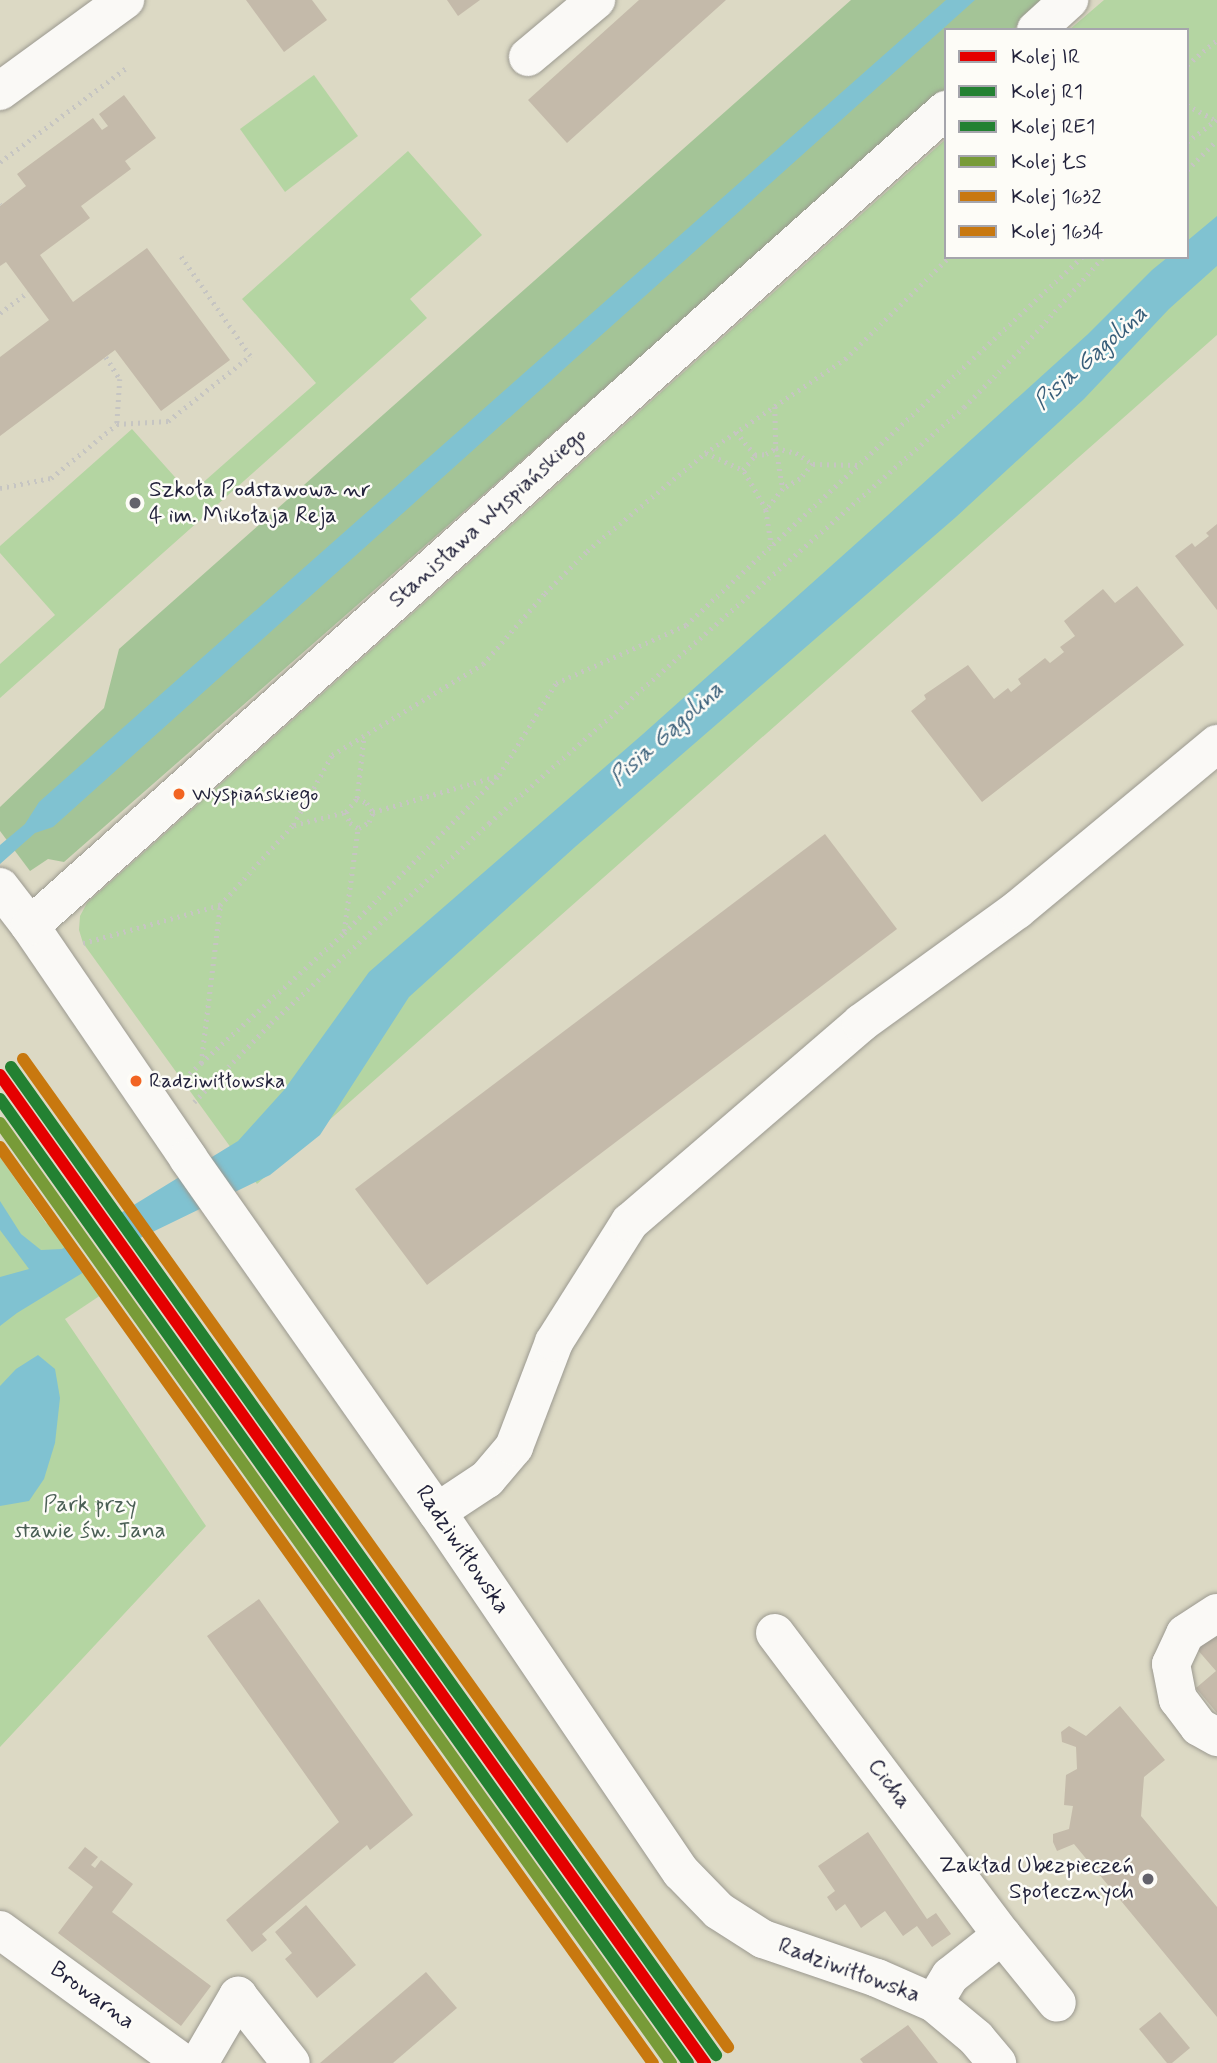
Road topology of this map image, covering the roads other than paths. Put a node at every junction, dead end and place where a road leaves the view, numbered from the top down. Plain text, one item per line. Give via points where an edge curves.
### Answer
1 (125, 0) edge
2 (596, 0) edge
3 (1069, 0) edge
4 (1038, 28) edge
5 (528, 57) dead end
6 (0, 91) edge
7 (944, 112) edge
8 (1217, 744) edge
9 (14, 906) edge
10 (437, 1512) junction
11 (1217, 1613) edge
12 (775, 1633) dead end
13 (1217, 1737) edge
14 (0, 1930) edge
15 (1002, 1935) junction
16 (934, 2003) junction
17 (1057, 2003) dead end
18 (183, 2063) edge
19 (199, 2063) edge
20 (291, 2063) edge
21 (997, 2063) edge

1 - 6 street
2 - 5 street
3 - 4 street
7 - 9 street, Stanisława Wyspiańskiego
8 - 10 street via 1017,910 861,1023 630,1222 554,1342 514,1447 486,1479
9 - 10 street, Radziwiłłowska
10 - 16 street, Radziwiłłowska via 681,1872 719,1911 763,1939
11 - 13 street via 1185,1634 1171,1664 1178,1699 1199,1727
12 - 15 street, Cicha
14 - 18 street, Browarna
15 - 16 street via 950,1976
15 - 17 street, Cicha
16 - 21 street, Radziwiłłowska via 976,2038
19 - 20 street via 238,1996

